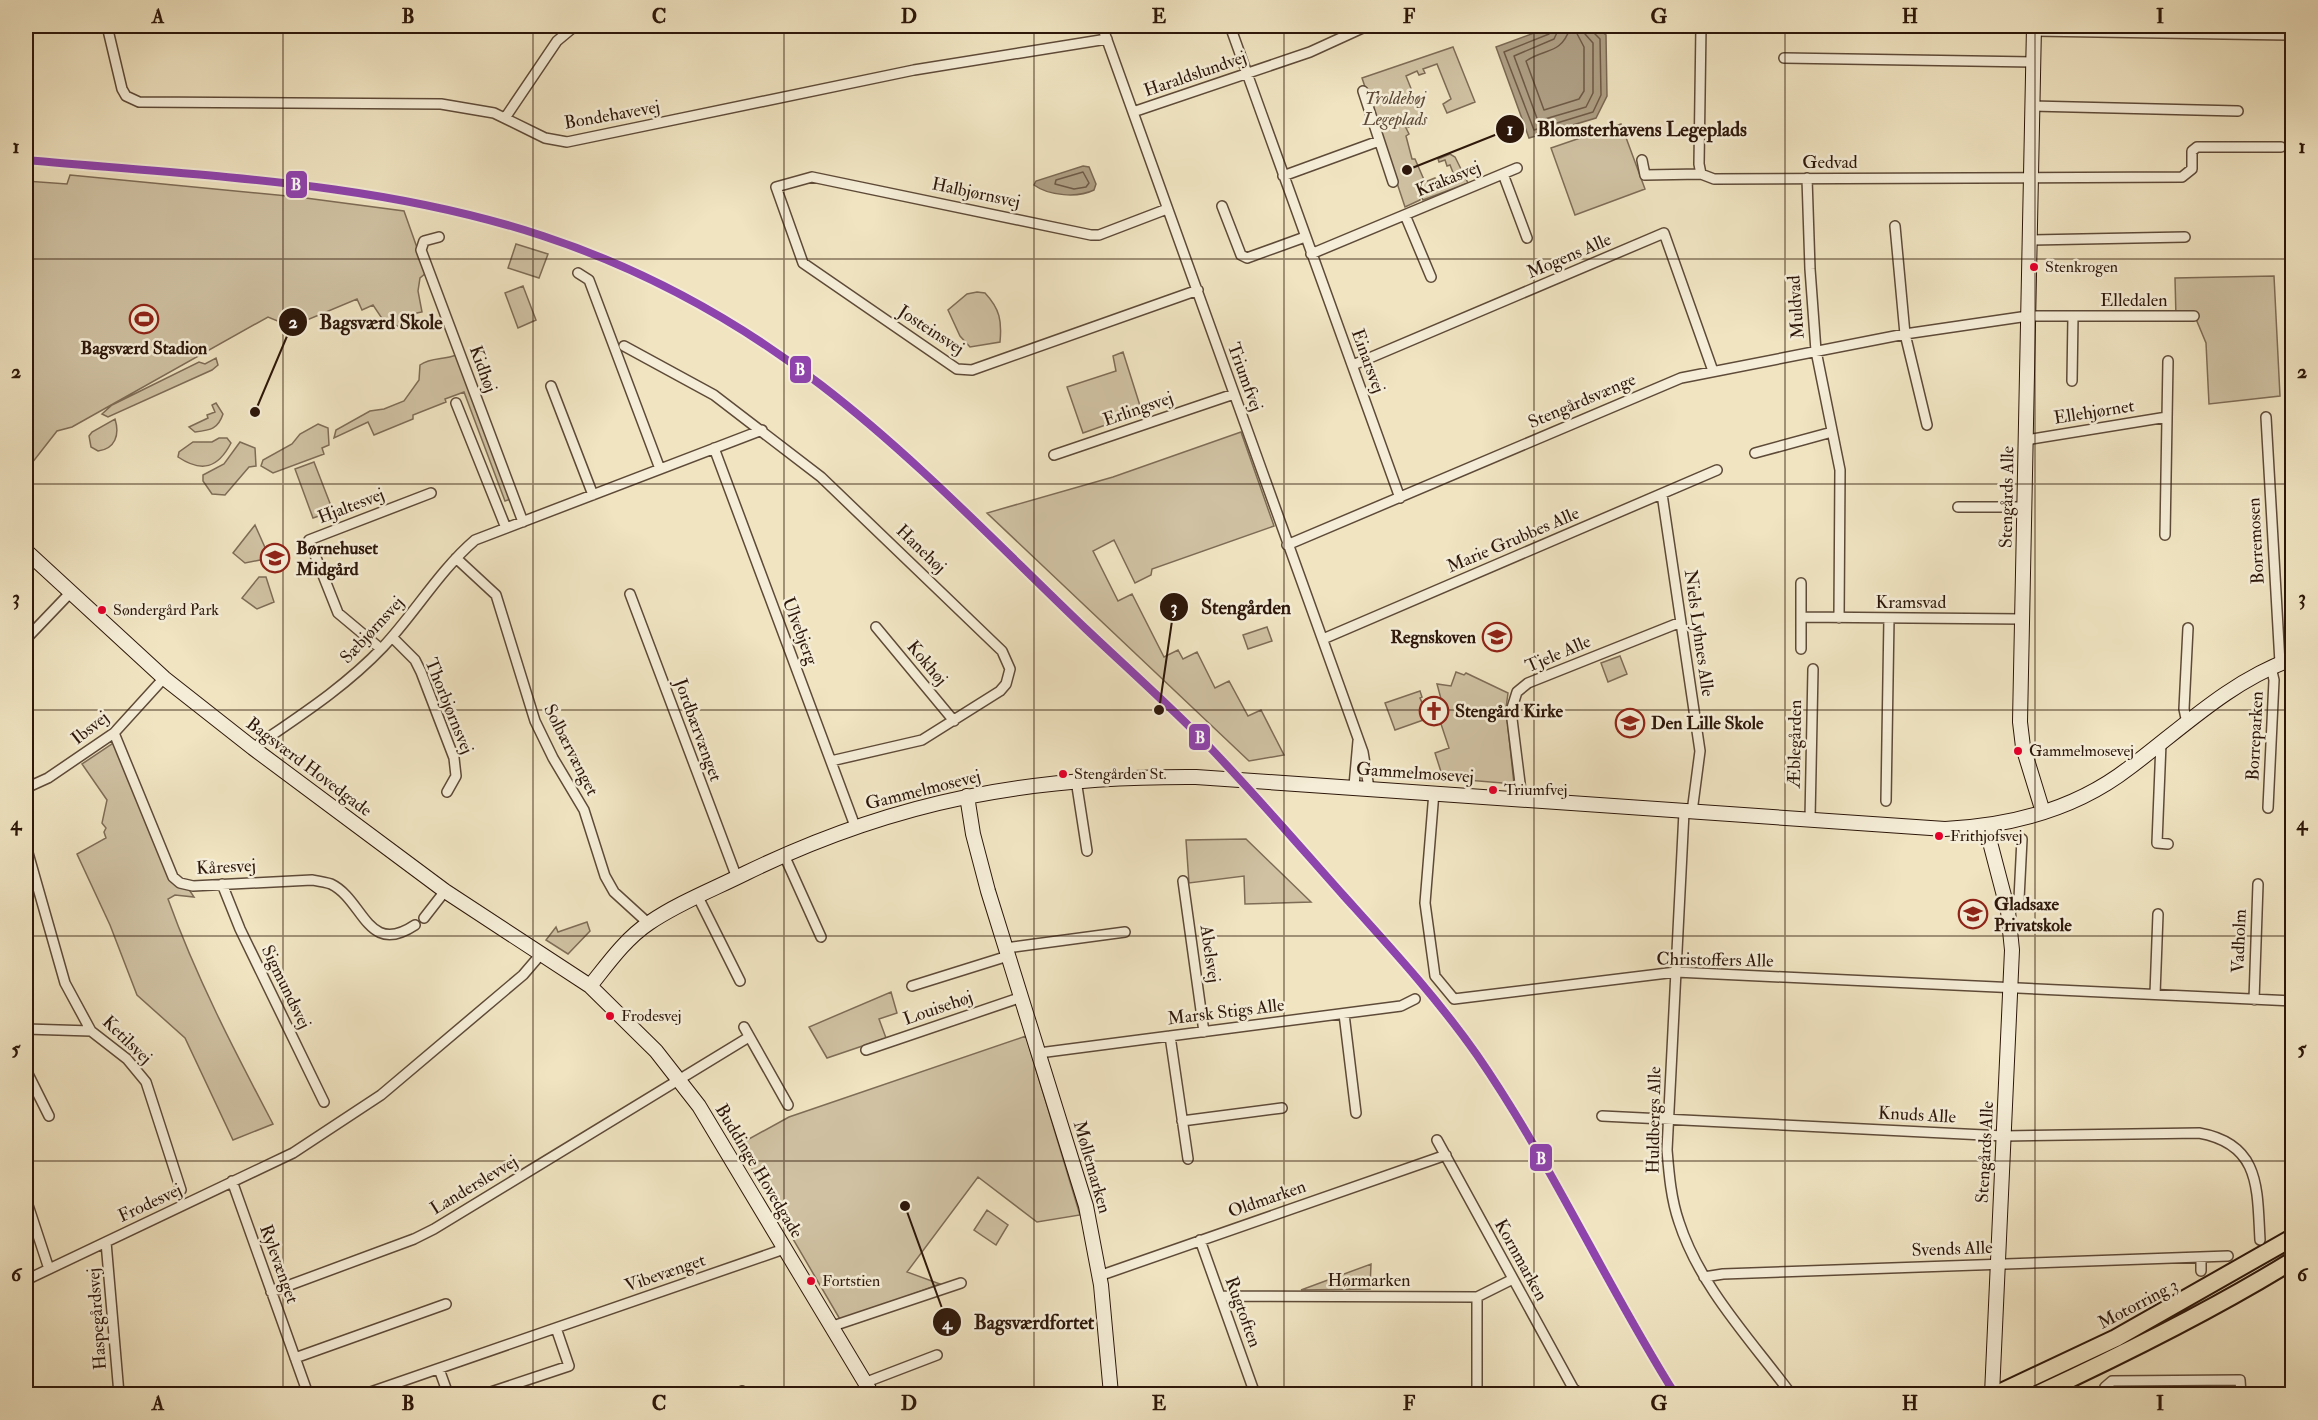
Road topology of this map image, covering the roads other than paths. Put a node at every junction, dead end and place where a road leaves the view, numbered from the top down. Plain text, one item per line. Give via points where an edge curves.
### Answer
1 (107, 26) edge
2 (575, 26) edge
3 (1102, 26) edge
4 (1230, 26) edge
5 (1367, 26) edge
6 (1701, 26) edge
7 (2034, 28) edge
8 (2292, 35) edge
9 (1107, 39) junction
10 (1784, 58) dead end
11 (2033, 62) junction
12 (1246, 74) junction
13 (1363, 91) dead end
14 (2032, 106) junction
15 (2238, 111) dead end
16 (1133, 112) junction
17 (505, 118) junction
18 (1379, 141) junction
19 (2281, 147) dead end
20 (1642, 160) dead end
21 (1517, 168) dead end
22 (1503, 174) junction
23 (1701, 174) junction
24 (1283, 176) junction
25 (1807, 178) junction
26 (2030, 179) junction
27 (1393, 182) dead end
28 (776, 187) joint
29 (1222, 206) dead end
30 (1167, 209) junction
31 (1406, 215) junction
32 (1895, 226) dead end
33 (439, 237) dead end
34 (1305, 237) junction
35 (2185, 237) dead end
36 (1527, 238) dead end
37 (2030, 240) junction
38 (1311, 254) junction
39 (578, 273) dead end
40 (1431, 277) dead end
41 (1198, 290) junction
42 (2028, 316) junction
43 (2073, 316) junction
44 (2194, 316) dead end
45 (1905, 334) junction
46 (624, 346) dead end
47 (1816, 351) junction
48 (2168, 361) dead end
49 (1353, 366) junction
50 (1713, 371) junction
51 (2072, 381) dead end
52 (551, 386) dead end
53 (1234, 394) junction
54 (456, 403) dead end
55 (2167, 417) junction
56 (2266, 417) dead end
57 (1927, 425) dead end
58 (762, 430) junction
59 (1832, 432) junction
60 (2026, 440) junction
61 (714, 448) junction
62 (1755, 453) dead end
63 (1053, 455) dead end
64 (660, 469) junction
65 (1717, 470) dead end
66 (431, 493) dead end
67 (1662, 494) junction
68 (593, 495) junction
69 (1400, 498) junction
70 (1958, 507) dead end
71 (2024, 507) junction
72 (523, 522) junction
73 (506, 528) junction
74 (2165, 535) dead end
75 (1287, 545) junction
76 (26, 551) edge
77 (456, 558) junction
78 (1801, 583) dead end
79 (71, 592) junction
80 (630, 594) dead end
81 (1801, 617) junction
82 (1839, 618) junction
83 (1889, 618) junction
84 (2021, 619) junction
85 (1681, 622) junction
86 (876, 627) dead end
87 (2188, 628) dead end
88 (392, 637) junction
89 (26, 639) edge
90 (1323, 639) junction
91 (381, 649) junction
92 (1801, 649) dead end
93 (2281, 663) edge
94 (1813, 669) dead end
95 (164, 678) junction
96 (954, 720) junction
97 (2187, 723) junction
98 (114, 733) junction
99 (1358, 738) junction
100 (2161, 743) junction
101 (253, 748) junction
102 (831, 761) junction
103 (1076, 780) junction
104 (1354, 786) junction
105 (26, 788) edge
106 (1369, 788) junction
107 (447, 792) dead end
108 (1434, 792) junction
109 (967, 796) junction
110 (1522, 799) junction
111 (1886, 801) dead end
112 (2268, 808) dead end
113 (1688, 812) junction
114 (2043, 812) junction
115 (1810, 819) junction
116 (855, 826) junction
117 (1986, 827) junction
118 (2022, 840) dead end
119 (2168, 844) dead end
120 (26, 846) edge
121 (1087, 851) dead end
122 (784, 855) junction
123 (737, 878) junction
124 (1184, 880) dead end
125 (222, 884) junction
126 (2258, 884) dead end
127 (445, 891) junction
128 (698, 897) junction
129 (2008, 911) junction
130 (2158, 914) dead end
131 (424, 918) dead end
132 (648, 923) junction
133 (415, 925) dead end
134 (1125, 932) dead end
135 (821, 938) dead end
136 (1007, 952) junction
137 (541, 954) junction
138 (1676, 972) junction
139 (740, 981) dead end
140 (590, 986) junction
141 (912, 986) dead end
142 (2011, 987) junction
143 (2155, 994) junction
144 (1022, 997) junction
145 (1415, 999) dead end
146 (2254, 1000) junction
147 (2292, 1001) edge
148 (1344, 1014) junction
149 (744, 1027) dead end
150 (26, 1029) edge
151 (91, 1031) junction
152 (1204, 1032) junction
153 (1170, 1036) junction
154 (749, 1038) junction
155 (866, 1050) dead end
156 (1040, 1053) junction
157 (26, 1070) edge
158 (680, 1079) junction
159 (324, 1102) dead end
160 (788, 1105) dead end
161 (1282, 1108) dead end
162 (1356, 1113) dead end
163 (49, 1116) dead end
164 (1602, 1116) dead end
165 (1668, 1119) junction
166 (1182, 1121) junction
167 (2004, 1136) junction
168 (1437, 1140) dead end
169 (1446, 1155) junction
170 (1188, 1159) dead end
171 (232, 1181) junction
172 (181, 1190) dead end
173 (26, 1198) edge
174 (2292, 1238) edge
175 (1200, 1240) junction
176 (2260, 1240) dead end
177 (106, 1242) junction
178 (784, 1249) junction
179 (2228, 1256) dead end
180 (2201, 1258) junction
181 (2292, 1261) edge
182 (1998, 1264) junction
183 (49, 1269) junction
184 (2201, 1271) dead end
185 (1099, 1276) junction
186 (1704, 1277) junction
187 (1513, 1279) junction
188 (26, 1280) edge
189 (960, 1283) dead end
190 (271, 1292) junction
191 (1221, 1296) junction
192 (1477, 1297) junction
193 (446, 1304) dead end
194 (830, 1327) junction
195 (556, 1328) junction
196 (937, 1355) dead end
197 (295, 1358) junction
198 (439, 1369) junction
199 (868, 1389) edge
200 (2004, 1391) edge
201 (1475, 1394) edge
202 (119, 1395) edge
203 (308, 1395) edge
204 (365, 1395) edge
205 (448, 1395) edge
206 (485, 1395) edge
207 (1112, 1395) edge
208 (1255, 1395) edge
209 (1580, 1395) edge
210 (1791, 1395) edge
211 (1992, 1395) edge
212 (2038, 1395) edge
213 (2105, 1395) edge
214 (2241, 1395) edge

1 - 17 street, Bondehavevej via 122,89 126,96 139,102 441,104
2 - 17 street via 557,41
3 - 9 street, Triumfvej
4 - 12 street, Einarsvej
5 - 12 street, Haraldslundvej via 1310,52
6 - 23 street
7 - 8 street
7 - 11 street, Stengårds Alle
9 - 16 street, Triumfvej
9 - 17 street, Bondehavevej via 914,70 567,142 545,138
10 - 11 street
11 - 14 street, Stengårds Alle
12 - 16 street, Haraldslundvej
12 - 24 street, Einarsvej
13 - 18 street
14 - 15 street
14 - 26 street, Stengårds Alle
16 - 30 street, Triumfvej
18 - 24 street
18 - 27 street
19 - 26 street via 2197,147 2192,152 2192,170 2182,177
20 - 23 street, Gedvad via 1645,175
21 - 22 street, Krakasvej
22 - 31 street, Krakasvej
22 - 36 street, Krakasvej
23 - 25 street, Gedvad via 1714,179
24 - 34 street, Einarsvej
25 - 26 street, Gedvad
25 - 47 street, Muldvad
26 - 37 street, Stengårds Alle
28 - 30 street, Halbjørnsvej via 812,177 1091,235
28 - 41 street, Josteinsvej via 803,263 957,369 972,370
29 - 34 street via 1241,255 1247,258
30 - 41 street, Triumfvej
31 - 38 street, Krakasvej
31 - 40 street, Krakasvej
32 - 45 street
33 - 72 street, Kidhøj via 424,241 421,250
34 - 38 street, Einarsvej
35 - 37 street
37 - 42 street, Stengårds Alle
38 - 49 street, Einarsvej
39 - 64 street via 589,280
41 - 53 street, Triumfvej
42 - 43 street, Elledalen
42 - 45 street, Stengårdsvænge
42 - 60 street, Stengårds Alle
43 - 44 street, Elledalen
43 - 51 street
45 - 47 street, Stengårdsvænge
45 - 57 street
46 - 58 street, Hanehøj via 714,395
47 - 50 street, Stengårdsvænge
47 - 59 street, Muldvad
48 - 55 street
49 - 50 street, Mogens Alle via 1664,233
49 - 69 street, Einarsvej
50 - 69 street, Stengårdsvænge via 1667,382
52 - 68 street
53 - 63 street, Erlingsvej
53 - 75 street, Triumfvej
54 - 73 street
55 - 60 street, Ellehjørnet
55 - 74 street
56 - 93 street, Borremosen
58 - 61 street, Sæbjørnsvej
58 - 96 street, Hanehøj via 853,505 1002,651 1010,669 1006,684
59 - 62 street
59 - 82 street, Muldvad via 1841,489
60 - 71 street, Stengårds Alle
61 - 64 street, Sæbjørnsvej
61 - 102 street, Ulvebjerg
64 - 68 street, Sæbjørnsvej
65 - 67 street, Marie Grubbes Alle
66 - 91 street, Hjaltesvej via 309,540 338,613
67 - 85 street, Niels Lyhnes Alle
67 - 90 street, Marie Grubbes Alle
68 - 72 street, Sæbjørnsvej
69 - 75 street, Stengårdsvænge
70 - 71 street
71 - 84 street, Stengårds Alle
72 - 73 street, Sæbjørnsvej
73 - 77 street, Sæbjørnsvej via 475,540
75 - 90 street, Triumfvej
76 - 79 street, Bagsværd Hovedgade
77 - 88 street, Sæbjørnsvej
77 - 132 street, Solbærvænget via 496,595 535,721 584,810 605,876 614,892
78 - 81 street
79 - 89 street
79 - 95 street, Bagsværd Hovedgade
80 - 123 street, Jordbærvænget
81 - 82 street, Kramsvad
81 - 92 street
82 - 83 street, Kramsvad
83 - 84 street, Kramsvad
83 - 111 street
84 - 114 street, Stengårds Alle via 2020,722 2023,747
85 - 110 street, Tjele Alle via 1528,682 1517,692 1511,711
85 - 113 street, Niels Lyhnes Alle via 1700,751
86 - 96 street, Kokhøj
87 - 97 street via 2184,709
88 - 91 street, Sæbjørnsvej
88 - 107 street, Thorbjørnsvej via 415,660 454,758 456,776
90 - 99 street, Triumfvej
91 - 101 street, Sæbjørnsvej via 330,695
93 - 97 street, Gammelmosevej via 2226,693
93 - 112 street, Borreparken via 2274,680
94 - 115 street, Æblegården
95 - 98 street, Ibsvej
95 - 101 street, Bagsværd Hovedgade
96 - 102 street, Hanehøj via 909,745
97 - 100 street, Gammelmosevej
98 - 105 street, Ibsvej via 48,778
98 - 125 street, Kåresvej via 173,877 180,884 193,886
99 - 104 street, Triumfvej
99 - 106 street, Triumfvej
100 - 114 street, Gammelmosevej via 2118,777
100 - 119 street via 2157,843
101 - 127 street, Bagsværd Hovedgade
102 - 116 street, Ulvebjerg
103 - 104 street, Gammelmosevej via 1196,777
103 - 109 street, Gammelmosevej
103 - 121 street
104 - 106 street, Gammelmosevej
106 - 108 street, Gammelmosevej
108 - 110 street, Gammelmosevej
108 - 138 street, Christoffers Alle via 1425,903 1435,976 1454,999
109 - 116 street, Gammelmosevej
109 - 136 street, Møllemarken via 979,858
110 - 113 street, Gammelmosevej
113 - 115 street, Gammelmosevej
113 - 138 street, Huldbergs Alle
114 - 117 street, Gammelmosevej
115 - 117 street, Gammelmosevej via 1945,830
116 - 122 street, Gammelmosevej
117 - 129 street, Stengårds Alle
118 - 129 street via 2019,899
120 - 151 street, Ketilsvej via 65,983
122 - 123 street, Gammelmosevej
122 - 135 street
123 - 128 street, Gammelmosevej
124 - 152 street, Abelsvej
125 - 133 street, Kåresvej via 312,880 332,884 370,926 386,935 400,934
125 - 159 street, Sigmundsvej
126 - 146 street, Vadholm
127 - 131 street
127 - 137 street, Bagsværd Hovedgade
128 - 132 street, Gammelmosevej
128 - 139 street
129 - 142 street, Stengårds Alle
130 - 143 street
132 - 140 street, Gammelmosevej
134 - 136 street
136 - 141 street
136 - 144 street, Møllemarken
137 - 140 street, Bagsværd Hovedgade
137 - 171 street, Frodesvej via 523,975 381,1095 293,1153
138 - 142 street, Christoffers Alle
138 - 165 street, Huldbergs Alle
140 - 158 street, Buddinge Hovedgade
142 - 143 street, Christoffers Alle
142 - 167 street, Stengårds Alle
143 - 146 street, Christoffers Alle
144 - 155 street, Louisehøj
144 - 156 street, Møllemarken
145 - 148 street, Marsk Stigs Alle via 1401,1006
146 - 147 street, Christoffers Alle
148 - 152 street, Marsk Stigs Alle
148 - 162 street
149 - 154 street
150 - 151 street
151 - 172 street, Ketilsvej via 127,1059 146,1082
152 - 153 street, Marsk Stigs Alle
153 - 156 street, Marsk Stigs Alle
153 - 166 street
154 - 158 street, Landerslevvej
154 - 160 street
156 - 185 street, Møllemarken via 1086,1206
157 - 163 street
158 - 178 street, Buddinge Hovedgade
158 - 190 street, Landerslevvej via 434,1229
161 - 166 street
164 - 165 street, Knuds Alle
165 - 167 street, Knuds Alle
165 - 186 street, Huldbergs Alle via 1670,1177 1678,1220
166 - 170 street
167 - 176 street, Knuds Alle via 2214,1136 2238,1149 2253,1171
167 - 182 street, Stengårds Alle
168 - 169 street, Kornmarken
169 - 175 street, Oldmarken
169 - 187 street, Kornmarken
171 - 177 street, Frodesvej
171 - 190 street, Rylevænget
173 - 183 street
174 - 200 highway, Motorring 3 via 2116,1338
175 - 185 street, Oldmarken
175 - 191 street, Rugtoften
177 - 183 street, Frodesvej
177 - 202 street, Haspegårdsvej
178 - 194 street, Buddinge Hovedgade
178 - 195 street, Vibevænget
179 - 180 street, Svends Alle
180 - 182 street, Svends Alle
180 - 184 street
181 - 212 highway, Motorring 3 via 2250,1287
182 - 186 street, Svends Alle
182 - 211 street, Stengårds Alle
183 - 188 street, Frodesvej
185 - 207 street, Møllemarken
186 - 210 street, Huldbergs Alle
187 - 192 street, Hørmarken
187 - 209 street, Kornmarken
189 - 194 street
190 - 197 street, Rylevænget
191 - 192 street, Hørmarken
191 - 208 street, Rugtoften
192 - 201 street
193 - 197 street
194 - 199 street, Buddinge Hovedgade
195 - 198 street, Vibevænget
195 - 206 street via 569,1366
196 - 199 street
197 - 203 street, Rylevænget
198 - 204 street, Vibevænget
198 - 205 street
213 - 214 street via 2105,1387 2112,1381 2240,1380

